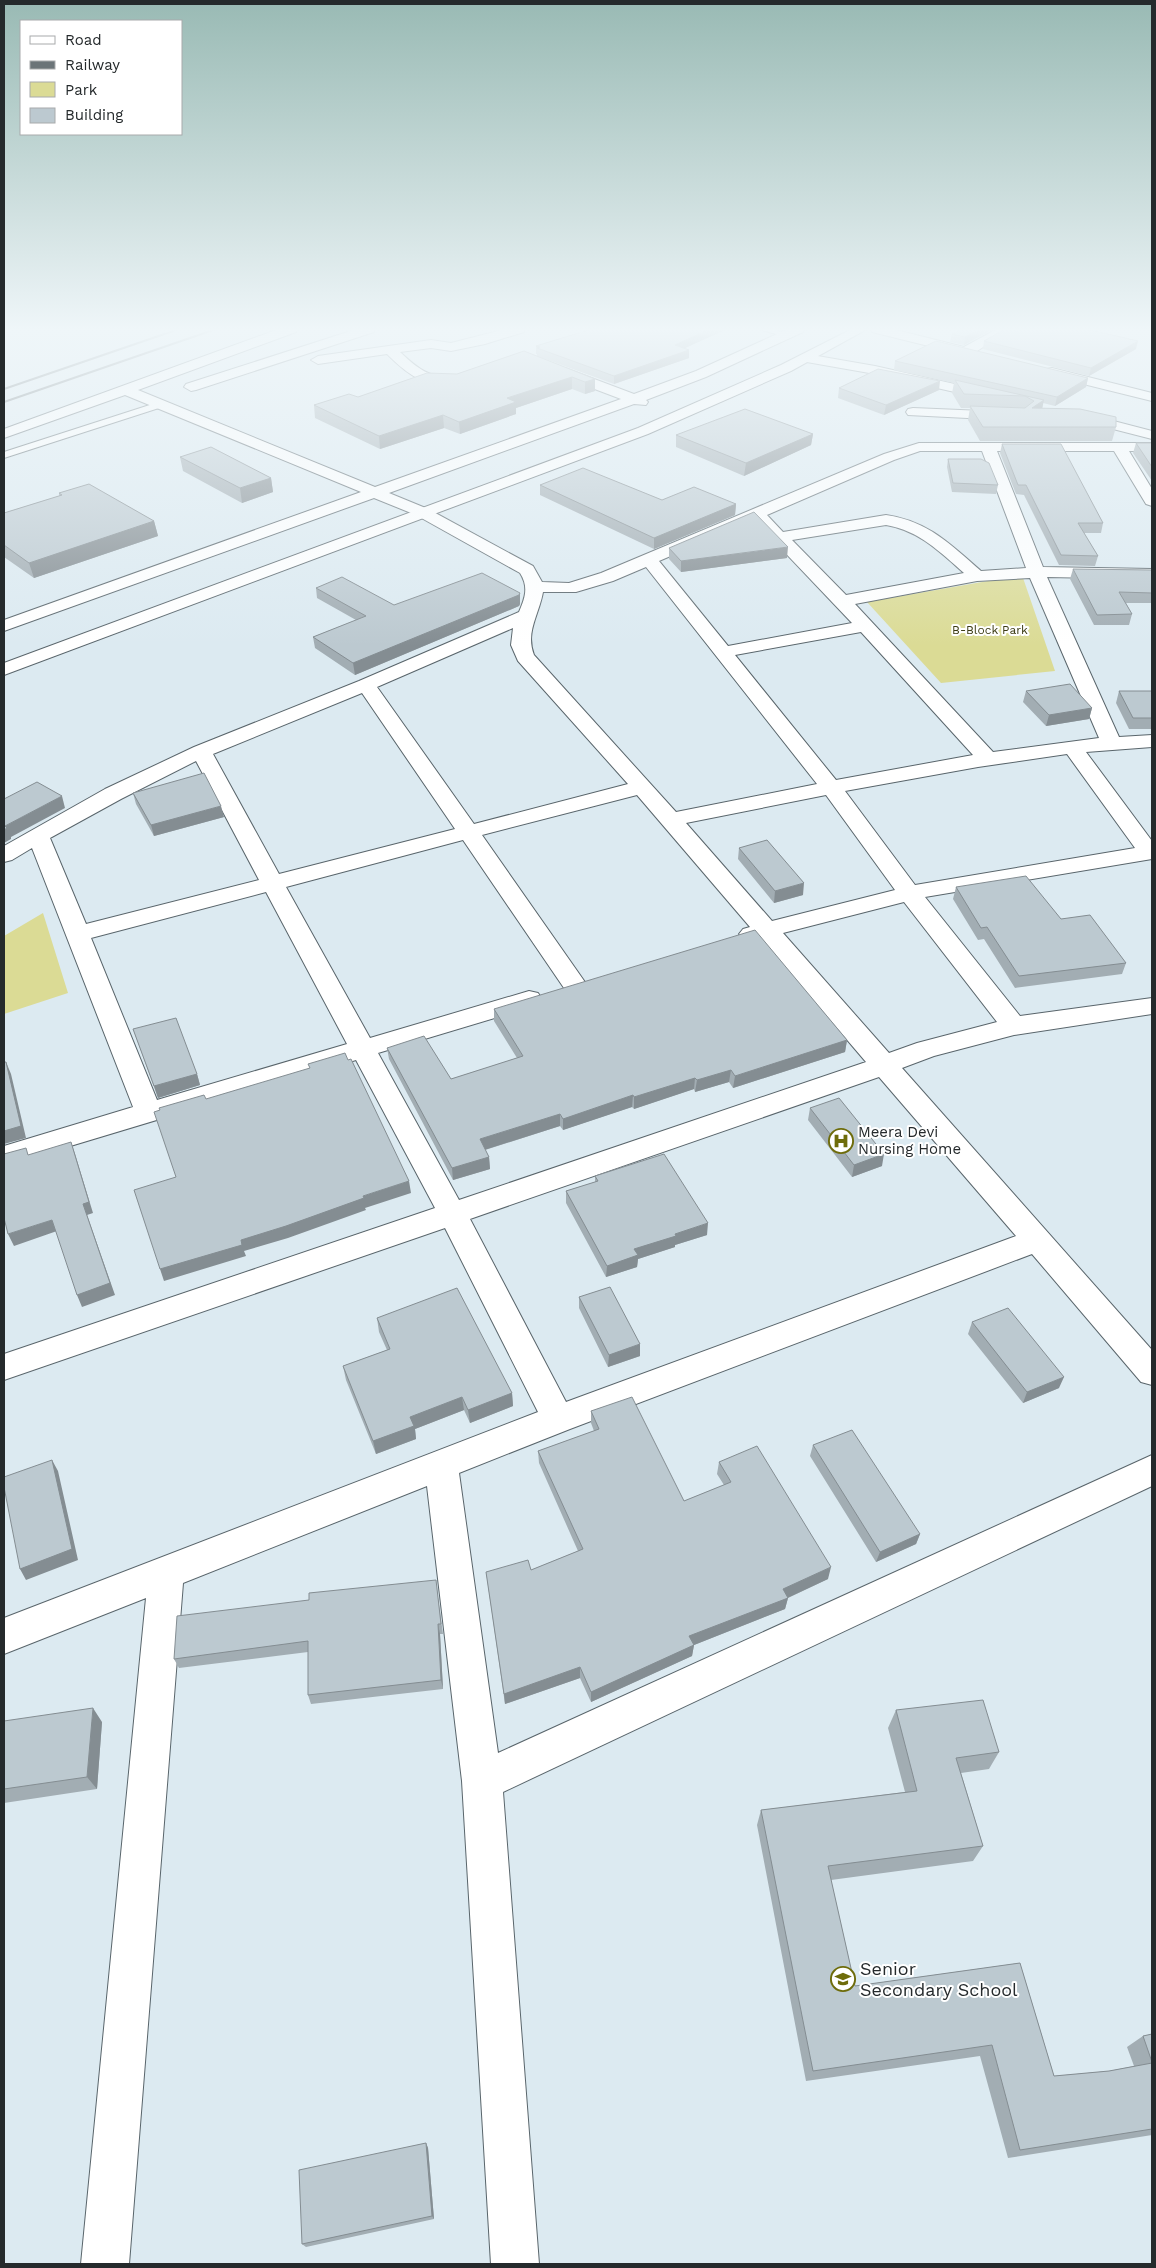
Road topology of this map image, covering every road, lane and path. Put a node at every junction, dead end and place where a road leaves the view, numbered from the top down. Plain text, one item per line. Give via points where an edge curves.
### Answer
1 (60, 435) edge
2 (246, 435) edge
3 (537, 435) edge
4 (631, 435) edge
5 (918, 435) edge
6 (920, 447) junction
7 (988, 447) junction
8 (1118, 447) junction
9 (1152, 447) edge
10 (4, 455) edge
11 (376, 493) junction
12 (1152, 501) edge
13 (402, 503) junction
14 (421, 504) junction
15 (383, 510) dead end
16 (756, 513) junction
17 (780, 538) junction
18 (648, 558) junction
19 (1036, 572) junction
20 (1152, 574) edge
21 (977, 576) junction
22 (536, 587) junction
23 (842, 601) junction
24 (526, 616) junction
25 (4, 626) edge
26 (865, 626) junction
27 (723, 652) junction
28 (4, 669) edge
29 (366, 685) junction
30 (1152, 741) edge
31 (1112, 742) junction
32 (1072, 747) junction
33 (201, 751) junction
34 (988, 759) junction
35 (830, 786) junction
36 (642, 787) junction
37 (670, 820) junction
38 (469, 832) junction
39 (39, 837) junction
40 (1151, 852) edge
41 (4, 856) edge
42 (272, 884) junction
43 (909, 893) junction
44 (766, 929) junction
45 (78, 934) junction
46 (726, 941) edge
47 (1152, 1006) edge
48 (1014, 1026) junction
49 (363, 1050) junction
50 (886, 1066) junction
51 (149, 1113) junction
52 (4, 1156) edge
53 (453, 1214) junction
54 (1038, 1240) junction
55 (4, 1367) edge
56 (1152, 1372) edge
57 (558, 1418) junction
58 (441, 1465) junction
59 (1152, 1470) edge
60 (166, 1572) junction
61 (4, 1636) edge
62 (482, 1781) junction
63 (105, 2264) edge
64 (515, 2264) edge

1 - 10 lane
2 - 11 street
3 - 11 street
4 - 14 street
5 - 6 street
6 - 7 street
6 - 16 street
7 - 8 street
7 - 19 street
8 - 9 street
8 - 12 street
11 - 13 street
11 - 25 street
13 - 14 street
13 - 15 street
14 - 22 street via 527,570
14 - 28 street
16 - 17 street
16 - 18 street
17 - 21 street via 886,520 899,521 926,533
17 - 23 street
18 - 22 street via 583,585
18 - 27 street
19 - 20 street
19 - 21 street
19 - 31 street
21 - 23 street
22 - 24 street
23 - 26 street
24 - 29 street
24 - 36 street via 520,636 520,648 525,657
26 - 27 street
26 - 34 street
27 - 35 street
29 - 33 street
29 - 38 street
30 - 31 street
31 - 32 street
32 - 34 street
32 - 40 street
33 - 39 street via 113,794
33 - 42 street
34 - 35 street
35 - 37 street
35 - 43 street
36 - 37 street
36 - 38 street
37 - 44 street
38 - 42 street
38 - 49 street via 585,983
39 - 41 street
39 - 45 street
40 - 43 street
42 - 45 street
42 - 49 street
43 - 44 street
43 - 48 street
44 - 46 street
44 - 50 street
45 - 51 street
47 - 48 street
48 - 50 street via 926,1048
49 - 51 street
49 - 53 street
50 - 53 street
50 - 54 street
51 - 52 street
53 - 55 street
53 - 57 street
54 - 56 street
54 - 57 street
57 - 58 street
58 - 60 street
58 - 62 street
59 - 62 street
60 - 61 street
60 - 63 street
62 - 64 street

